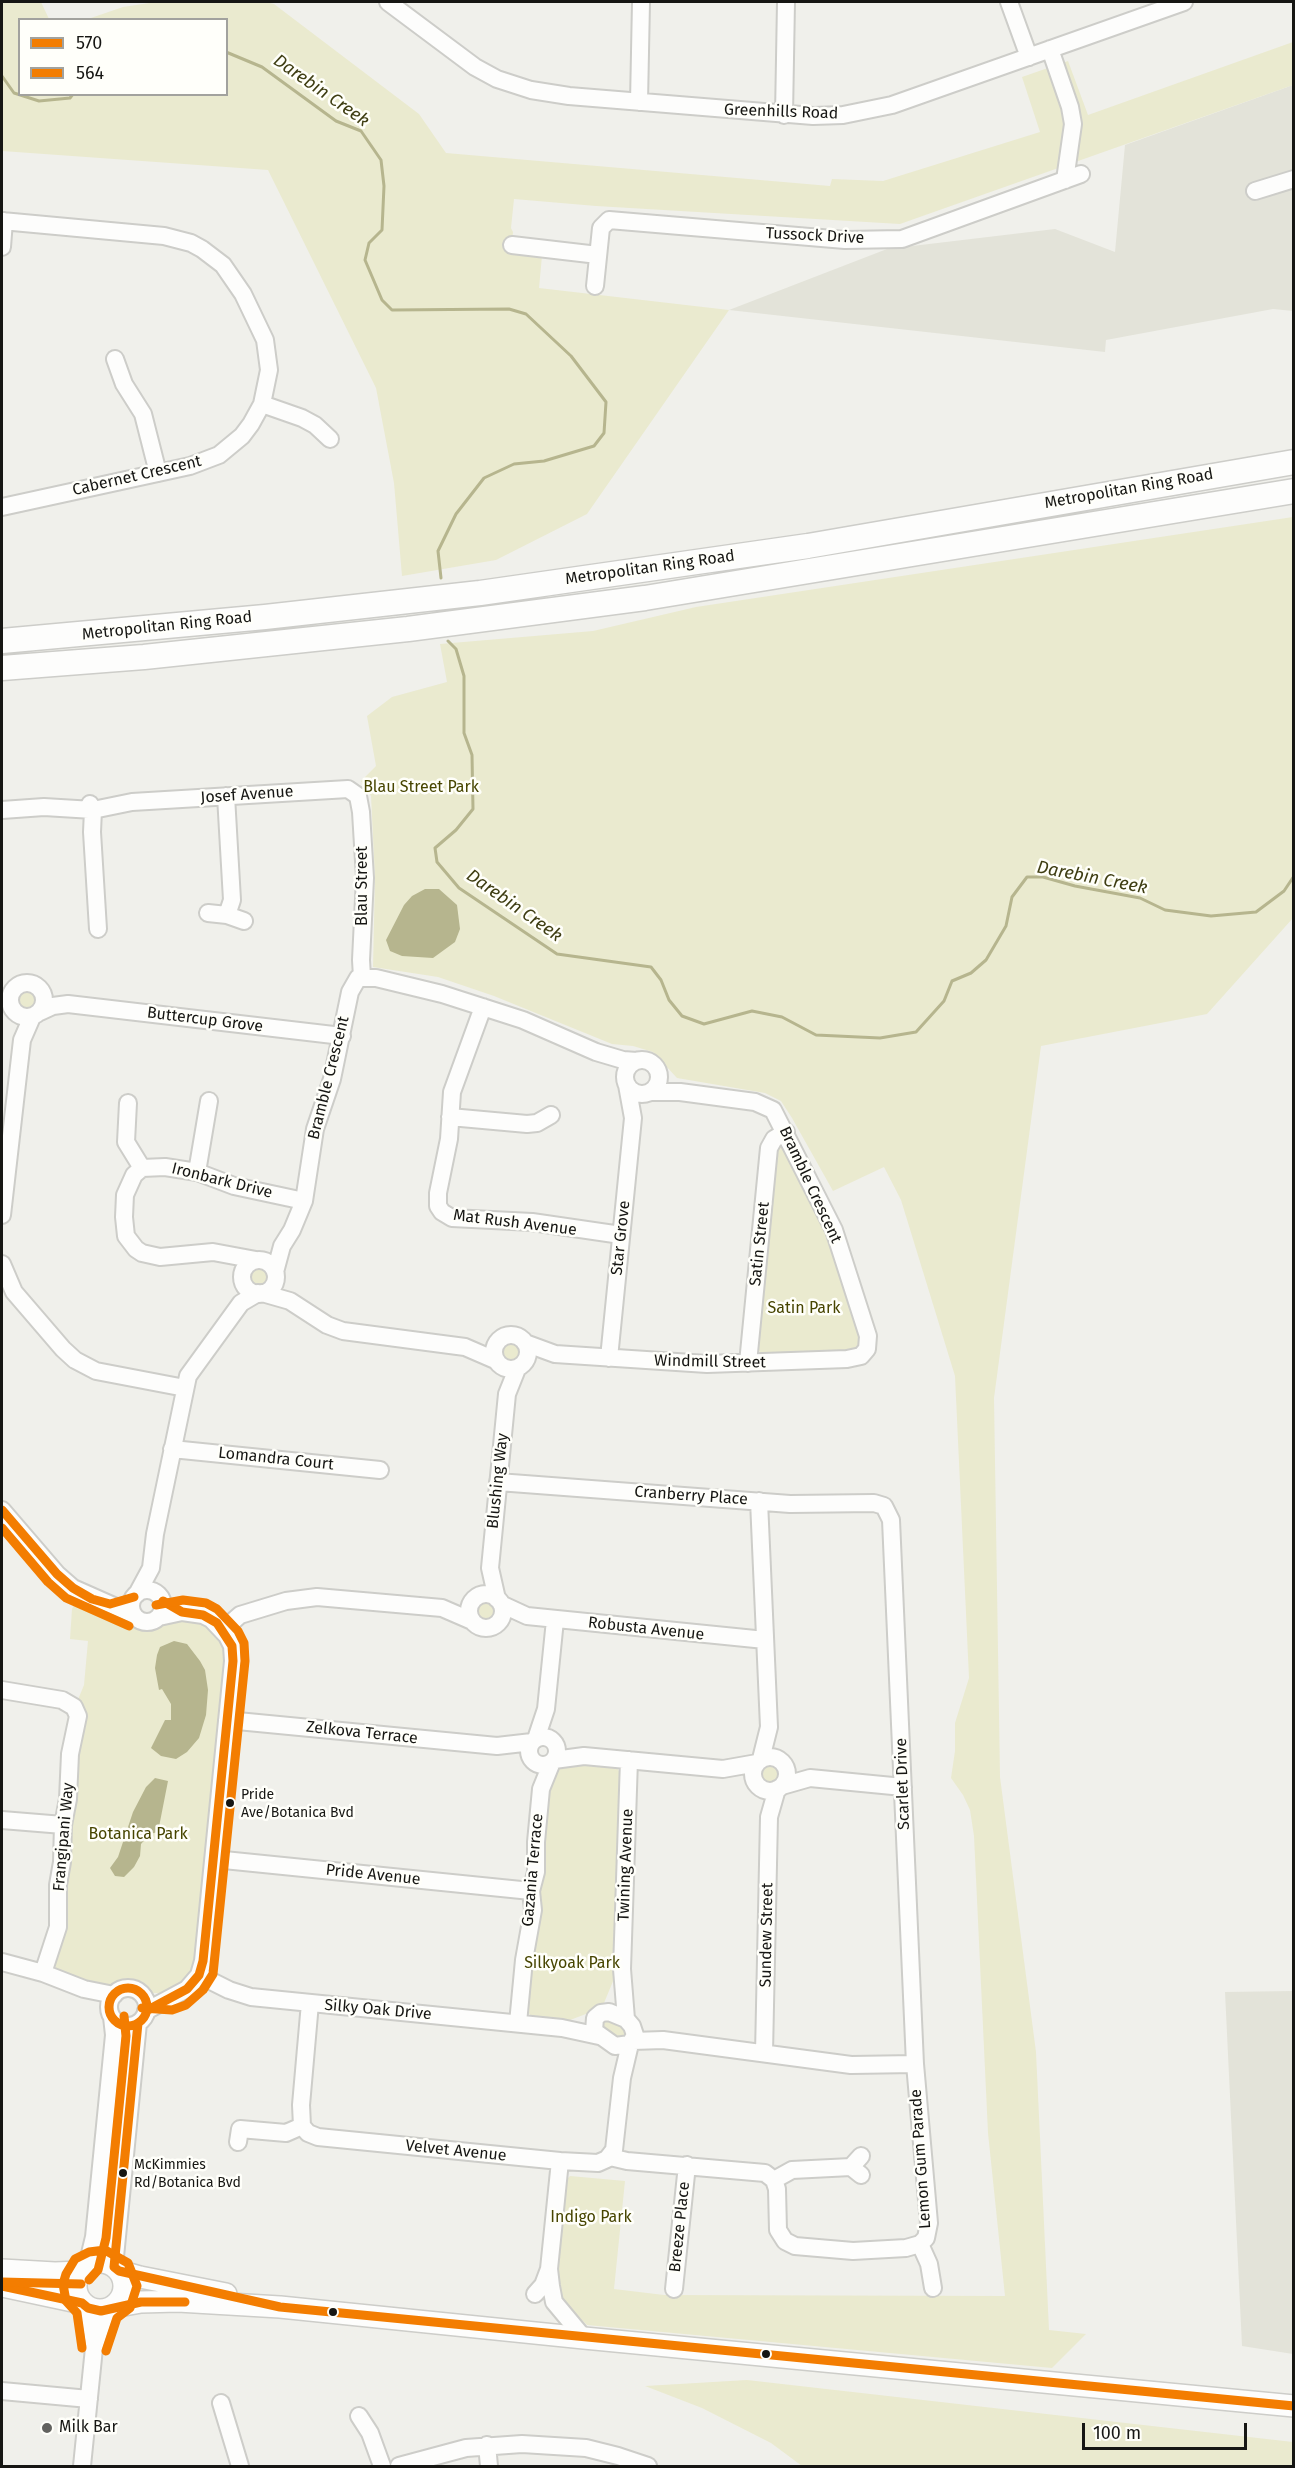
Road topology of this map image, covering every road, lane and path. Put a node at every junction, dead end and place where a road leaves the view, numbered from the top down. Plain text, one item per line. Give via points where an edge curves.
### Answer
1 (388, 2) edge
2 (641, 2) edge
3 (786, 2) edge
4 (1009, 2) edge
5 (1184, 2) edge
6 (1162, 5) edge
7 (1050, 49) junction
8 (1029, 57) junction
9 (639, 102) junction
10 (784, 115) junction
11 (1081, 174) dead end
12 (1293, 179) edge
13 (1065, 180) junction
14 (1255, 190) dead end
15 (3, 221) edge
16 (512, 245) dead end
17 (2, 247) edge
18 (598, 255) junction
19 (595, 286) dead end
20 (115, 359) dead end
21 (262, 404) junction
22 (330, 438) dead end
23 (1293, 462) edge
24 (158, 473) junction
25 (1293, 491) edge
26 (2, 507) edge
27 (2, 641) edge
28 (2, 668) edge
29 (226, 796) junction
30 (358, 796) joint
31 (90, 808) junction
32 (2, 810) edge
33 (207, 913) dead end
34 (227, 915) junction
35 (244, 921) dead end
36 (98, 929) dead end
37 (362, 977) junction
38 (9, 989) edge
39 (41, 990) junction
40 (68, 1004) junction
41 (483, 1007) junction
42 (20, 1011) edge
43 (342, 1036) junction
44 (596, 1052) junction
45 (637, 1061) junction
46 (659, 1074) junction
47 (626, 1083) junction
48 (680, 1092) junction
49 (648, 1093) junction
50 (209, 1101) dead end
51 (128, 1103) dead end
52 (551, 1115) dead end
53 (450, 1117) junction
54 (633, 1118) junction
55 (786, 1132) junction
56 (142, 1168) junction
57 (197, 1172) junction
58 (304, 1201) junction
59 (2, 1206) edge
60 (621, 1235) junction
61 (282, 1246) junction
62 (226, 1255) junction
63 (258, 1260) junction
64 (2, 1264) edge
65 (275, 1274) junction
66 (242, 1278) junction
67 (260, 1293) junction
68 (290, 1300) junction
69 (241, 1303) junction
70 (498, 1341) junction
71 (525, 1343) junction
72 (465, 1347) junction
73 (864, 1353) joint
74 (555, 1354) junction
75 (609, 1358) junction
76 (496, 1361) junction
77 (748, 1363) junction
78 (519, 1367) junction
79 (185, 1388) junction
80 (507, 1394) junction
81 (172, 1449) junction
82 (380, 1470) dead end
83 (498, 1482) junction
84 (759, 1501) junction
85 (884, 1506) joint
86 (2, 1510) edge
87 (151, 1568) junction
88 (490, 1568) junction
89 (135, 1596) junction
90 (473, 1600) junction
91 (499, 1601) junction
92 (110, 1604) junction
93 (160, 1605) junction
94 (442, 1608) junction
95 (134, 1615) junction
96 (527, 1616) junction
97 (555, 1620) junction
98 (472, 1621) junction
99 (497, 1623) junction
100 (223, 1630) junction
101 (765, 1640) junction
102 (2, 1690) edge
103 (227, 1720) junction
104 (769, 1727) junction
105 (497, 1746) junction
106 (547, 1748) junction
107 (533, 1760) junction
108 (629, 1760) junction
109 (782, 1762) junction
110 (758, 1772) junction
111 (810, 1778) junction
112 (780, 1787) junction
113 (903, 1787) junction
114 (541, 1789) junction
115 (769, 1817) junction
116 (2, 1820) edge
117 (63, 1825) junction
118 (214, 1859) junction
119 (531, 1891) junction
120 (2, 1962) edge
121 (622, 1969) junction
122 (43, 1973) junction
123 (199, 1975) junction
124 (310, 2003) junction
125 (112, 2006) junction
126 (142, 2010) junction
127 (600, 2015) junction
128 (518, 2023) junction
129 (562, 2028) junction
130 (630, 2033) junction
131 (604, 2040) junction
132 (764, 2053) junction
133 (915, 2064) junction
134 (622, 2078) junction
135 (302, 2126) junction
136 (103, 2140) junction
137 (125, 2142) junction
138 (238, 2142) dead end
139 (610, 2157) junction
140 (560, 2161) junction
141 (687, 2165) junction
142 (858, 2166) dead end
143 (774, 2180) junction
144 (920, 2244) junction
145 (84, 2269) junction
146 (117, 2269) junction
147 (549, 2269) junction
148 (2, 2271) edge
149 (2, 2286) edge
150 (674, 2289) dead end
151 (933, 2289) dead end
152 (535, 2294) dead end
153 (98, 2307) junction
154 (280, 2307) junction
155 (584, 2338) junction
156 (2, 2391) edge
157 (89, 2399) junction
158 (221, 2403) dead end
159 (1293, 2406) edge
160 (359, 2416) dead end
161 (487, 2445) junction
162 (82, 2466) edge
163 (240, 2466) edge
164 (382, 2466) edge
165 (399, 2466) edge
166 (489, 2466) edge
167 (648, 2466) edge

1 - 9 street, Greenhills Road via 454,53 497,78 539,91
2 - 9 street
3 - 10 street
4 - 8 street
5 - 6 street, Greenhills Road
6 - 7 street, Greenhills Road
7 - 8 street, Greenhills Road
7 - 13 street via 1071,107 1073,124
8 - 10 street, Greenhills Road via 892,105 843,115
9 - 10 street, Greenhills Road
11 - 13 street, Tussock Drive
12 - 14 street
13 - 18 street, Tussock Drive via 902,239 845,240 609,220 601,228
15 - 17 street
15 - 21 street, Cabernet Crescent via 164,236 191,243 213,256 243,294 265,340 269,370
16 - 18 street
18 - 19 street, Tussock Drive
20 - 24 street via 124,384 143,414
21 - 22 street via 302,418
21 - 24 street, Cabernet Crescent via 242,436 219,455
23 - 27 highway, Metropolitan Ring Road via 808,546 480,593
24 - 26 street, Cabernet Crescent
25 - 28 highway, Metropolitan Ring Road via 657,597 490,620
29 - 30 street, Josef Avenue via 348,789
29 - 31 street, Josef Avenue via 105,801
29 - 34 street via 232,900
30 - 37 street, Blau Street via 365,878
31 - 32 street, Josef Avenue via 67,803
31 - 36 street
33 - 34 street
34 - 35 street
37 - 41 street via 421,988
37 - 43 street, Bramble Crescent via 352,986
38 - 39 street via 26,983
38 - 42 street
39 - 40 street, Buttercup Grove
39 - 42 street via 45,1002
40 - 42 street, Buttercup Grove
40 - 43 street, Buttercup Grove
41 - 44 street via 547,1029
41 - 53 street, Mat Rush Avenue via 452,1092
42 - 59 street via 22,1040
43 - 58 street, Bramble Crescent via 315,1129
44 - 45 street
44 - 47 street
45 - 46 street via 648,1061
45 - 47 street via 626,1071
46 - 48 street
46 - 49 street via 657,1085
47 - 49 street via 633,1092
47 - 54 street, Star Grove
48 - 49 street, Bramble Crescent
48 - 55 street, Bramble Crescent via 763,1104 773,1110
49 - 54 street, Star Grove
50 - 57 street
51 - 56 street via 126,1142
52 - 53 street via 527,1124
53 - 60 street, Mat Rush Avenue via 438,1192 438,1206 447,1216 532,1222
54 - 60 street, Star Grove
55 - 73 street, Bramble Crescent via 840,1246 868,1336
55 - 77 street, Satin Street via 774,1139 769,1148
56 - 57 street, Ironbark Drive
56 - 62 street via 134,1175 125,1196 125,1227 130,1243 142,1253 160,1257 204,1252
57 - 58 street, Ironbark Drive via 234,1186
58 - 61 street, Bramble Crescent
60 - 75 street, Star Grove
61 - 63 street, Bramble Crescent
61 - 65 street, Bramble Crescent
62 - 63 street
62 - 66 street
63 - 65 street via 270,1264
63 - 66 street via 246,1266
64 - 79 street via 14,1292 75,1360 96,1371
65 - 67 street via 273,1286
65 - 68 street
66 - 67 street via 248,1290
66 - 69 street
67 - 68 street
67 - 69 street
68 - 72 street via 343,1331
69 - 79 street via 194,1366
70 - 71 street via 512,1335
70 - 72 street
70 - 76 street via 494,1350
71 - 74 street, Windmill Street
71 - 78 street via 528,1353
72 - 76 street
73 - 77 street, Windmill Street via 847,1359
74 - 75 street, Windmill Street
74 - 78 street, Windmill Street
75 - 77 street, Windmill Street
76 - 78 street via 506,1369
76 - 80 street, Blushing Way
78 - 80 street, Blushing Way
79 - 81 street
80 - 83 street, Blushing Way
81 - 82 street, Lomandra Court
81 - 87 street
83 - 84 street, Cranberry Place
83 - 88 street, Blushing Way
84 - 85 street, Cranberry Place
84 - 101 street
85 - 113 street, Scarlet Drive via 892,1527
86 - 92 street via 63,1580 83,1595
87 - 89 street
87 - 93 street
88 - 90 street, Blushing Way
88 - 91 street, Blushing Way
89 - 92 street
89 - 93 street via 151,1591
89 - 95 street via 131,1606
90 - 91 street via 483,1595
90 - 94 street
90 - 98 street via 469,1612
91 - 96 street, Robusta Avenue
91 - 99 street via 502,1614
92 - 95 street
93 - 95 street via 146,1622
93 - 100 street via 203,1615
94 - 98 street
94 - 100 street via 317,1597 286,1601 240,1615
96 - 97 street, Robusta Avenue
96 - 99 street, Robusta Avenue
97 - 101 street, Robusta Avenue
97 - 106 street, Gazania Terrace via 546,1709
98 - 99 street via 487,1628
100 - 103 street via 233,1653
101 - 104 street
102 - 117 street, Frangipani Way via 69,1703 76,1712
103 - 105 street, Zelkova Terrace
103 - 118 street
104 - 109 street
104 - 110 street
105 - 106 street, Zelkova Terrace
105 - 107 street, Zelkova Terrace
106 - 107 street, Zelkova Terrace via 543,1765
106 - 108 street, Zelkova Terrace
106 - 114 street, Gazania Terrace
107 - 114 street, Gazania Terrace
108 - 110 street, Zelkova Terrace
108 - 121 street, Twining Avenue
109 - 110 street via 770,1757
109 - 111 street
109 - 112 street via 787,1776
110 - 112 street via 767,1790
110 - 115 street, Sundew Street
111 - 112 street
111 - 113 street
112 - 115 street, Sundew Street
113 - 133 street, Scarlet Drive
114 - 119 street, Gazania Terrace via 536,1872
115 - 132 street, Sundew Street
116 - 117 street
117 - 122 street, Frangipani Way via 58,1927
118 - 119 street, Pride Avenue
118 - 123 street
119 - 128 street, Gazania Terrace via 533,1910
120 - 122 street
121 - 127 street, Twining Avenue via 613,1995
121 - 130 street, Twining Avenue
122 - 125 street via 84,1989
123 - 124 street, Silky Oak Drive via 241,1994
123 - 126 street via 188,1989
124 - 128 street, Silky Oak Drive
124 - 135 street
125 - 126 street via 116,2021 127,2025
125 - 126 street via 129,1988 140,1992
125 - 136 street via 114,2035
126 - 137 street
127 - 129 street, Silky Oak Drive
127 - 130 street via 616,2013
127 - 131 street via 593,2026
128 - 129 street, Silky Oak Drive
129 - 131 street, Silky Oak Drive
130 - 131 street via 620,2046
130 - 132 street
130 - 134 street
131 - 134 street
132 - 133 street via 851,2065
133 - 144 street, Lemon Gum Parade via 929,2223 926,2238
134 - 139 street via 615,2146
135 - 138 street via 286,2133 240,2129
135 - 140 street, Velvet Avenue via 318,2137
136 - 137 street
136 - 145 street via 94,2237
137 - 146 street
139 - 140 street, Velvet Avenue via 598,2163
139 - 141 street
140 - 147 street
141 - 143 street via 765,2173
141 - 150 street, Breeze Place
142 - 143 street via 792,2170
143 - 144 street, Lemon Gum Parade via 778,2230 789,2244 853,2251
144 - 151 street via 926,2253
145 - 146 main road via 104,2262
145 - 148 main road via 55,2273
145 - 153 main road via 75,2287
146 - 153 main road via 125,2286 120,2301
146 - 154 main road
147 - 152 street
147 - 155 street via 554,2302
149 - 153 main road
153 - 154 main road via 178,2301
153 - 157 street
154 - 155 main road
155 - 159 main road
156 - 157 street
157 - 162 street
158 - 163 street
160 - 164 street
161 - 165 street
161 - 166 street
161 - 167 street via 568,2446

